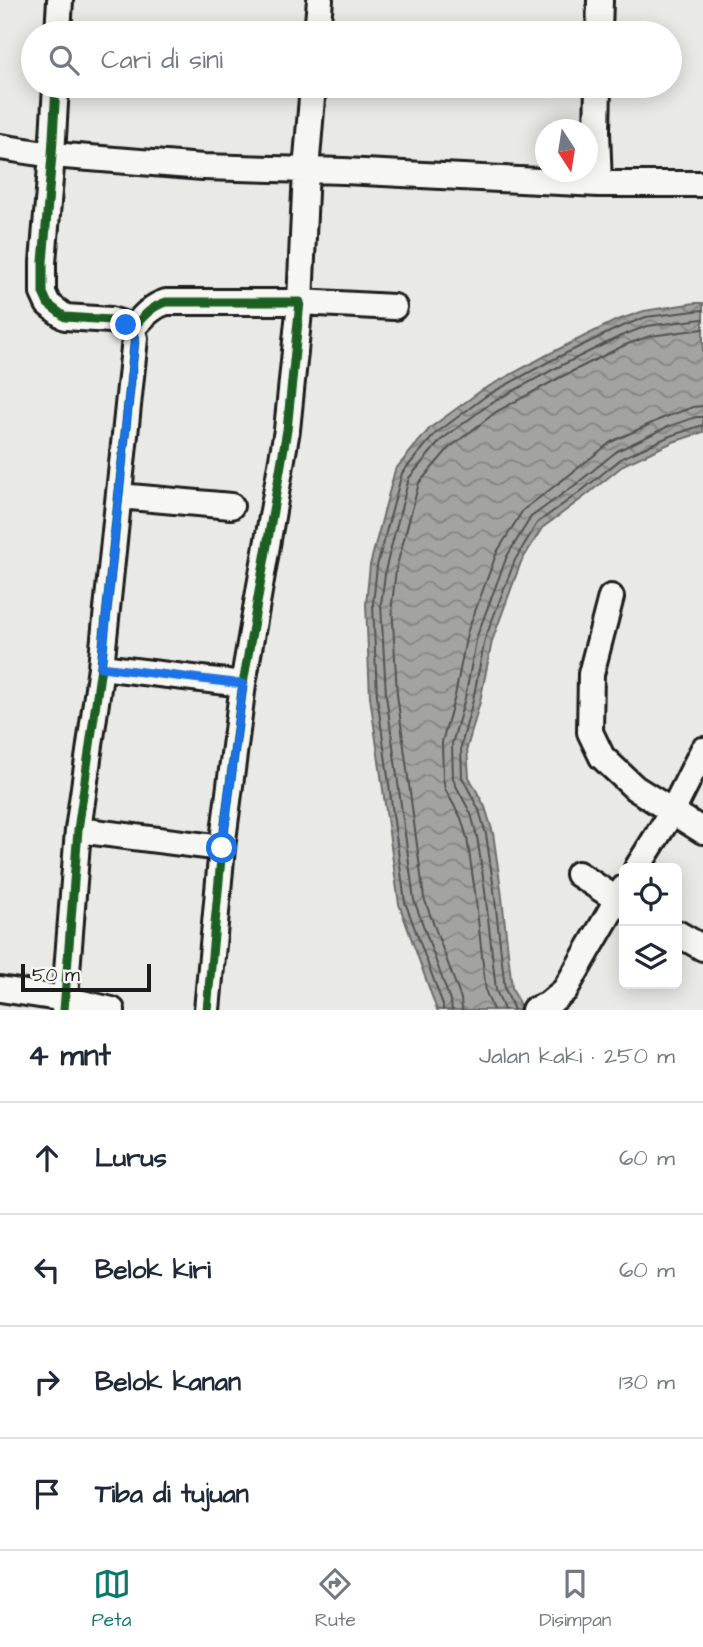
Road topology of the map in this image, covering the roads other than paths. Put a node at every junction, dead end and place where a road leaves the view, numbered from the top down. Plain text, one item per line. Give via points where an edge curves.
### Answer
1 (60, 0) edge
2 (320, 0) edge
3 (600, 0) edge
4 (59, 21) edge
5 (318, 21) edge
6 (599, 21) edge
7 (55, 98) edge
8 (312, 98) edge
9 (598, 98) edge
10 (0, 147) edge
11 (52, 155) junction
12 (306, 170) junction
13 (599, 184) junction
14 (703, 184) edge
15 (300, 302) junction
16 (394, 307) dead end
17 (131, 330) junction
18 (119, 496) junction
19 (231, 506) dead end
20 (611, 597) dead end
21 (101, 667) junction
22 (243, 684) junction
23 (703, 750) edge
24 (672, 812) junction
25 (78, 830) junction
26 (703, 831) edge
27 (222, 848) junction
28 (640, 863) edge
29 (578, 874) dead end
30 (619, 895) edge
31 (619, 902) edge
32 (682, 936) edge
33 (703, 948) edge
34 (0, 989) edge
35 (65, 1004) edge
36 (540, 1008) edge
37 (112, 1010) edge
38 (207, 1010) edge

1 - 4 street
2 - 5 street
3 - 6 street
7 - 11 street
8 - 12 street
9 - 13 street
10 - 11 street
11 - 12 street
11 - 17 street via 43,262 43,292 48,304 65,317 111,320
12 - 13 street
12 - 15 street
13 - 14 street
15 - 16 street
15 - 17 street via 166,302 148,311
15 - 22 street via 287,430
17 - 18 street via 135,338
18 - 19 street
18 - 21 street
20 - 24 street via 591,674 590,732 601,757 635,788
21 - 22 street
21 - 25 street
22 - 27 street
23 - 24 street
24 - 26 street
24 - 28 street
25 - 27 street
25 - 35 street
27 - 38 street
29 - 30 street
31 - 36 street via 565,990
32 - 33 street
34 - 35 street
35 - 37 street

